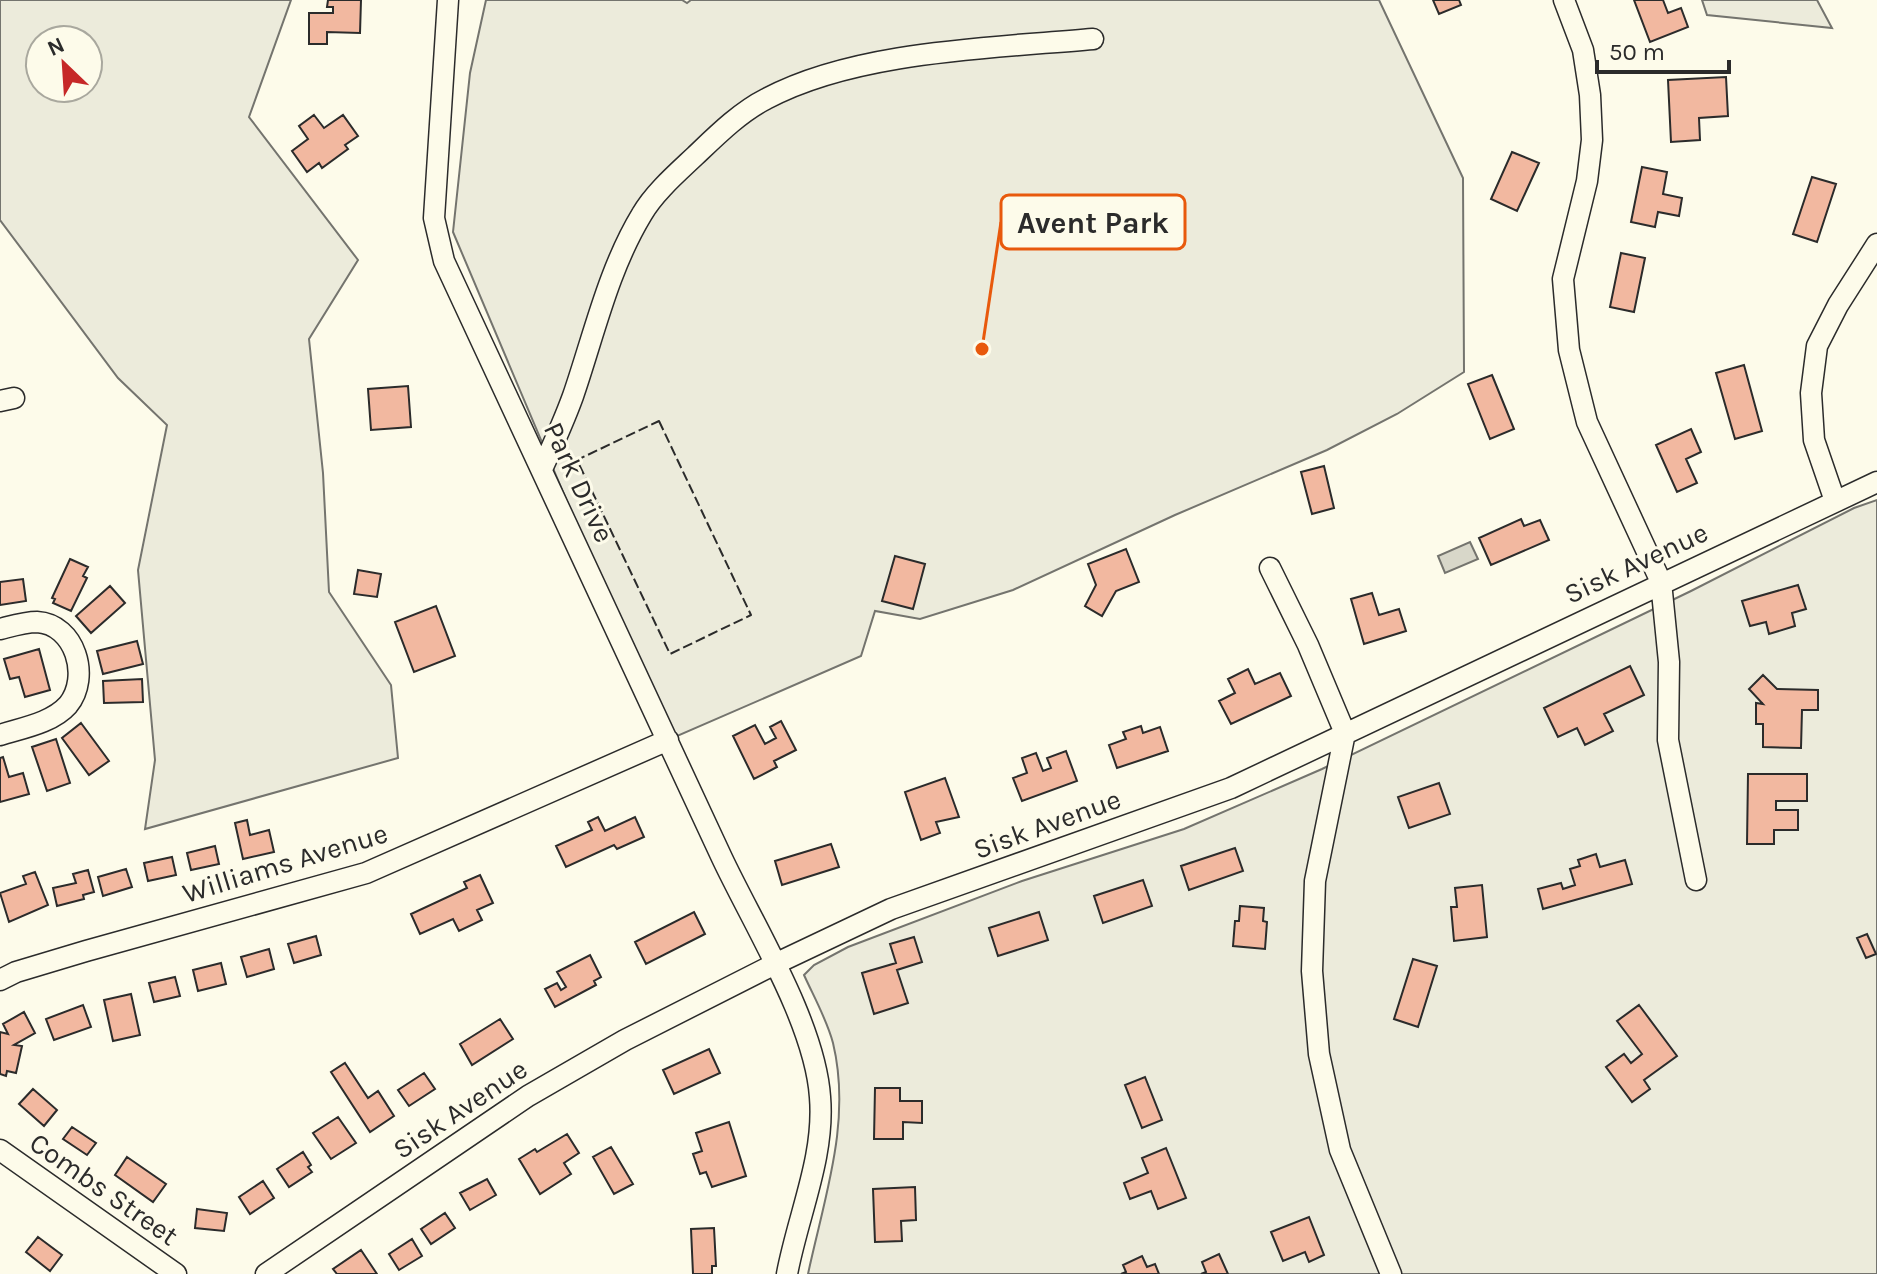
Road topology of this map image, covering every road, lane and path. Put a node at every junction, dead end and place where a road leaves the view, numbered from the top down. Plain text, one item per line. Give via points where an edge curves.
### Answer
1 (448, 0) edge
2 (1564, 0) edge
3 (1093, 39) dead end
4 (1877, 244) edge
5 (542, 469) junction
6 (1877, 482) edge
7 (1835, 501) junction
8 (1270, 568) dead end
9 (1661, 582) junction
10 (0, 629) edge
11 (1345, 733) junction
12 (0, 735) edge
13 (668, 740) junction
14 (1696, 880) dead end
15 (775, 964) junction
16 (0, 980) edge
17 (0, 1150) edge
18 (176, 1274) edge
19 (266, 1274) edge
20 (787, 1274) edge
21 (1391, 1274) edge

1 - 5 street, Park Drive via 434,218 444,261
2 - 9 street via 1583,50 1592,140 1563,279 1569,350 1587,422
3 - 5 street via 962,50 808,79 763,100 717,135 643,212 620,258
4 - 7 street via 1817,346 1811,393 1814,440
5 - 13 street, Park Drive
6 - 7 street, Sisk Avenue
7 - 9 street, Sisk Avenue
8 - 11 street
9 - 11 street, Sisk Avenue
9 - 14 street via 1669,662 1668,740
10 - 12 street via 39,622 52,627 69,640 79,671 68,704 50,719
11 - 15 street, Sisk Avenue via 1231,788 891,909
11 - 21 street via 1315,881 1312,971 1318,1044 1340,1150
13 - 15 street, Park Drive
13 - 16 street, Williams Avenue via 366,873
15 - 19 street, Sisk Avenue via 528,1096
15 - 20 street, Park Drive via 812,1051 820,1095 820,1131
17 - 18 street, Combs Street

